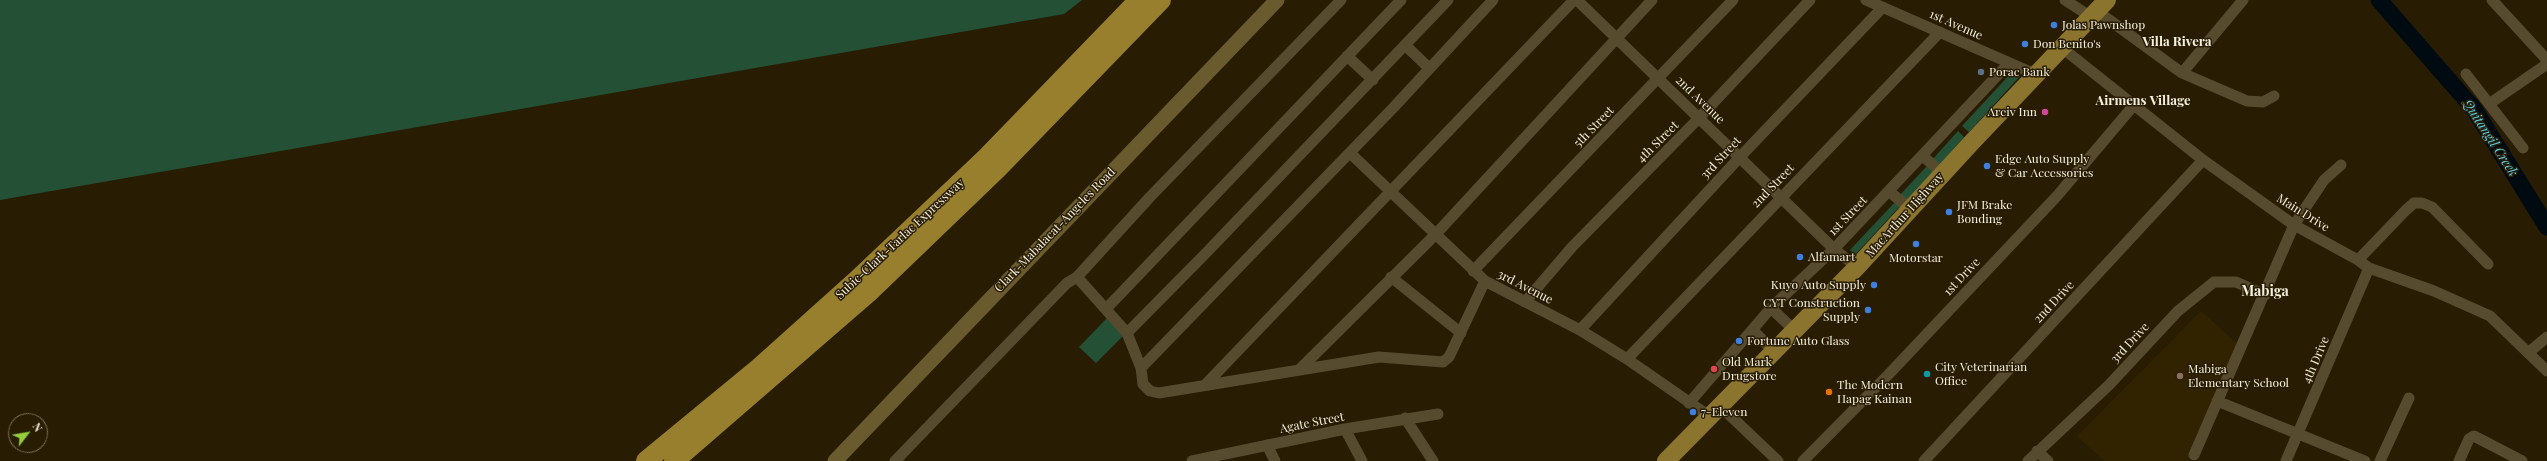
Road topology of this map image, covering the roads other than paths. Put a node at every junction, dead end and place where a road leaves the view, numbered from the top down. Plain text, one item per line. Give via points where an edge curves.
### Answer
1 (1139, 0) edge
2 (1162, 0) edge
3 (1277, 0) edge
4 (1341, 0) edge
5 (1401, 0) edge
6 (1448, 0) edge
7 (1493, 0) edge
8 (1574, 0) edge
9 (1578, 0) edge
10 (1652, 0) edge
11 (1732, 0) edge
12 (1810, 0) edge
13 (1866, 0) edge
14 (2065, 0) edge
15 (2243, 0) edge
16 (2492, 0) edge
17 (1883, 7) junction
18 (2098, 9) edge
19 (1940, 32) junction
20 (1616, 38) junction
21 (1405, 46) junction
22 (2061, 47) junction
23 (1347, 56) junction
24 (2547, 60) edge
25 (2009, 63) junction
26 (2547, 64) edge
27 (1429, 68) junction
28 (2182, 73) junction
29 (2035, 74) junction
30 (2466, 74) dead end
31 (1659, 78) junction
32 (1372, 80) junction
33 (2274, 96) dead end
34 (2489, 104) junction
35 (2134, 105) junction
36 (1699, 118) junction
37 (2523, 148) dead end
38 (1350, 153) junction
39 (1740, 157) junction
40 (1924, 157) junction
41 (2203, 160) junction
42 (2341, 165) dead end
43 (1943, 174) junction
44 (1390, 191) junction
45 (1890, 192) junction
46 (1781, 197) junction
47 (1910, 209) junction
48 (2294, 225) junction
49 (1435, 235) junction
50 (1834, 250) junction
51 (2358, 260) junction
52 (2488, 264) dead end
53 (1857, 268) junction
54 (2369, 268) junction
55 (1473, 271) junction
56 (1077, 277) junction
57 (1391, 277) junction
58 (1485, 282) junction
59 (2265, 295) junction
60 (1525, 302) junction
61 (1771, 308) junction
62 (1106, 309) junction
63 (1580, 330) junction
64 (1753, 330) junction
65 (1794, 330) junction
66 (1127, 333) junction
67 (1461, 333) junction
68 (2547, 337) edge
69 (1773, 351) junction
70 (2528, 353) junction
71 (1627, 359) junction
72 (1141, 368) junction
73 (1300, 368) junction
74 (2547, 371) edge
75 (1206, 384) junction
76 (2409, 398) dead end
77 (2217, 401) junction
78 (1689, 404) junction
79 (1714, 410) junction
80 (1438, 414) dead end
81 (1405, 418) junction
82 (1345, 429) junction
83 (2299, 433) junction
84 (1267, 445) junction
85 (2037, 451) junction
86 (2194, 455) dead end
87 (646, 461) edge
88 (674, 461) edge
89 (835, 461) edge
90 (895, 461) edge
91 (1192, 461) edge
92 (1275, 461) edge
93 (1362, 461) edge
94 (1433, 461) edge
95 (1666, 461) edge
96 (1778, 461) edge
97 (1803, 461) edge
98 (1924, 461) edge
99 (2028, 461) edge
100 (2048, 461) edge
101 (2286, 461) edge
102 (2365, 461) edge
103 (2380, 461) edge
104 (2459, 461) edge
105 (2522, 461) edge

1 - 87 highway, Subic-Clark-Tarlac Expressway via 987,157 861,276 759,368
2 - 88 highway, Subic-Clark-Tarlac Expressway via 998,168 868,293
3 - 89 main road, Clark-Mabalacat-Angeles Road
4 - 56 street via 1150,197
5 - 23 street
6 - 21 street
7 - 27 street
8 - 44 street
9 - 20 street, 2nd Avenue
10 - 20 street
11 - 31 street, 5th Street
12 - 36 street, 4th Street
13 - 17 street, 1st Avenue
14 - 18 street
15 - 28 street
16 - 24 street
17 - 19 street, 1st Avenue
17 - 39 street, 3rd Street
18 - 22 highway, MacArthur Highway
18 - 28 street
19 - 25 street, 1st Avenue
19 - 46 street, 2nd Street
20 - 31 street, 2nd Avenue
20 - 49 street
21 - 27 street
21 - 32 street
22 - 29 highway, MacArthur Highway
22 - 35 street, Main Drive
23 - 32 street
23 - 62 street
25 - 29 street, 1st Avenue
25 - 40 street, 1st Street
26 - 34 street
27 - 38 street
28 - 33 street via 2247,101 2263,102
29 - 43 highway, MacArthur Highway
30 - 34 street
31 - 36 street, 2nd Avenue
31 - 55 street, 5th Street
32 - 66 street
34 - 37 street
35 - 41 street, Main Drive
35 - 97 street, 1st Drive via 2057,196 1890,374
36 - 39 street, 2nd Avenue
36 - 60 street, 4th Street via 1572,247
38 - 44 street, 3rd Avenue
38 - 72 street
39 - 46 street, 2nd Avenue
39 - 63 street, 3rd Street
40 - 43 street
40 - 45 street, 1st Street
41 - 48 street, Main Drive
41 - 98 street, 2nd Drive
42 - 48 street via 2324,180
43 - 47 highway, MacArthur Highway
44 - 49 street, 3rd Avenue
44 - 75 street
45 - 47 street
45 - 50 street, 1st Street
46 - 50 street, 2nd Avenue
46 - 71 street, 2nd Street
47 - 53 highway, MacArthur Highway
48 - 51 street, Main Drive
48 - 59 street
49 - 55 street, 3rd Avenue
49 - 57 street
50 - 53 street, 2nd Avenue
50 - 61 street, 1st Street
51 - 52 street via 2406,210 2414,204 2422,203 2432,207
51 - 54 street, Main Drive
53 - 65 highway, MacArthur Highway
54 - 70 street, Main Drive via 2434,291 2490,316
54 - 83 street, 4th Drive
55 - 58 street, 3rd Avenue
56 - 62 street
56 - 90 street via 1067,283
57 - 67 street
57 - 73 street
58 - 60 street, 3rd Avenue
58 - 67 street
59 - 77 street
59 - 85 street, 3rd Drive via 2236,282 2214,282 2178,310 2109,385
60 - 63 street, 3rd Avenue
61 - 64 street, 1st Street
61 - 65 street
62 - 66 street
63 - 71 street, 3rd Avenue
64 - 69 street
64 - 78 street, 1st Street
65 - 69 highway, MacArthur Highway
66 - 72 street
67 - 73 street via 1449,357 1443,362 1378,357
68 - 70 street
69 - 79 highway, MacArthur Highway
70 - 74 street, Main Drive
71 - 78 street, 3rd Avenue
72 - 75 street via 1144,384 1150,391 1159,393
73 - 75 street
76 - 103 street
77 - 83 street
77 - 86 street
78 - 79 street, 3rd Avenue
79 - 95 highway, MacArthur Highway
79 - 96 street, 3rd Avenue
80 - 81 street, Agate Street
81 - 82 street, Agate Street
81 - 94 street
82 - 84 street, Agate Street
82 - 93 street
83 - 101 street, 4th Drive
83 - 102 street
84 - 91 street, Agate Street
84 - 92 street
85 - 99 street, 3rd Drive
85 - 100 street
104 - 105 street via 2469,439 2474,436

